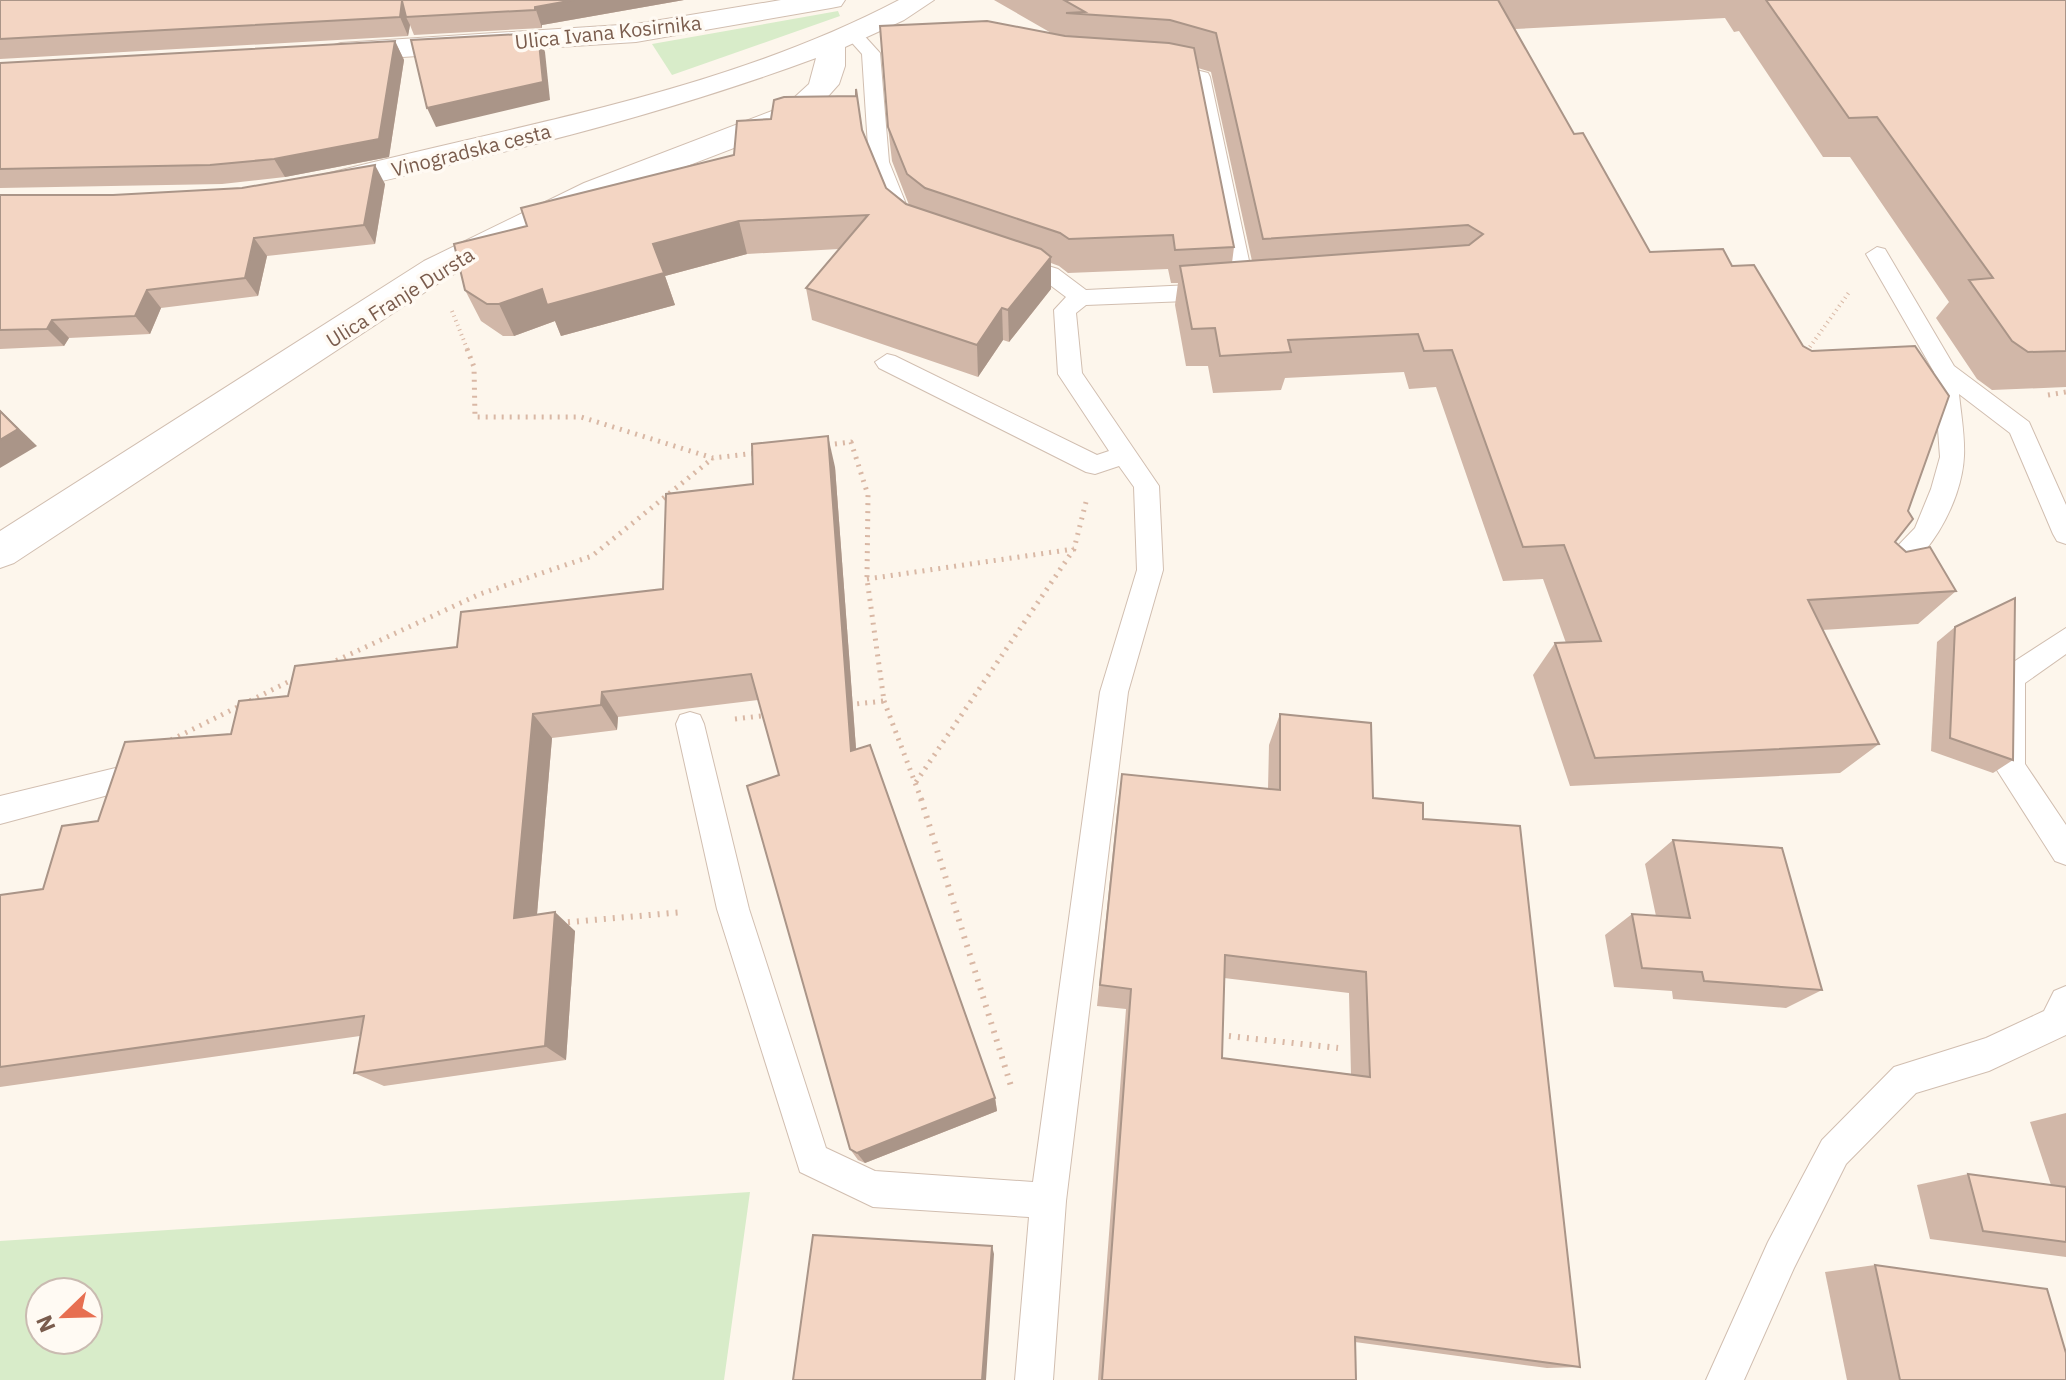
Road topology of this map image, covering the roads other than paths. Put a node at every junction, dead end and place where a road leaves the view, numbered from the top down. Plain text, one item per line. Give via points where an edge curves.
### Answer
1 (831, 0) edge
2 (920, 0) edge
3 (852, 44) junction
4 (896, 50) edge
5 (309, 54) edge
6 (1151, 67) edge
7 (835, 105) junction
8 (874, 117) junction
9 (289, 189) edge
10 (934, 234) edge
11 (992, 254) edge
12 (1877, 254) road end
13 (1094, 298) junction
14 (887, 362) edge
15 (1946, 372) junction
16 (1127, 454) junction
17 (2066, 534) edge
18 (0, 552) edge
19 (1875, 575) edge
20 (2066, 639) edge
21 (690, 724) edge
22 (132, 777) edge
23 (0, 810) edge
24 (2066, 851) edge
25 (2066, 1002) edge
26 (1048, 1201) junction
27 (1034, 1380) edge
28 (1725, 1380) edge

1 - 5 street, Ulica Ivana Kosirnika via 636,33
2 - 3 street, Vinogradska cesta
3 - 4 lane
3 - 7 street via 829,80
3 - 8 lane
3 - 9 street, Vinogradska cesta via 566,127
6 - 13 lane via 1201,77 1252,288
7 - 8 lane
7 - 18 street, Ulica Franje Dursta via 796,113 595,190 436,269
8 - 10 lane via 879,162 899,213
11 - 13 lane via 1050,274
12 - 15 lane
13 - 16 lane via 1065,310 1070,374
14 - 16 lane via 1095,465
15 - 17 lane via 2020,428
15 - 19 lane via 1952,457 1944,489 1925,534 1897,563
16 - 26 lane via 1146,486 1150,570 1114,692
20 - 24 lane via 2011,678 2010,767
21 - 26 lane via 733,909 812,1160 873,1189
22 - 23 lane
25 - 28 lane via 2056,1023 1989,1054 1906,1079 1834,1152
26 - 27 lane

